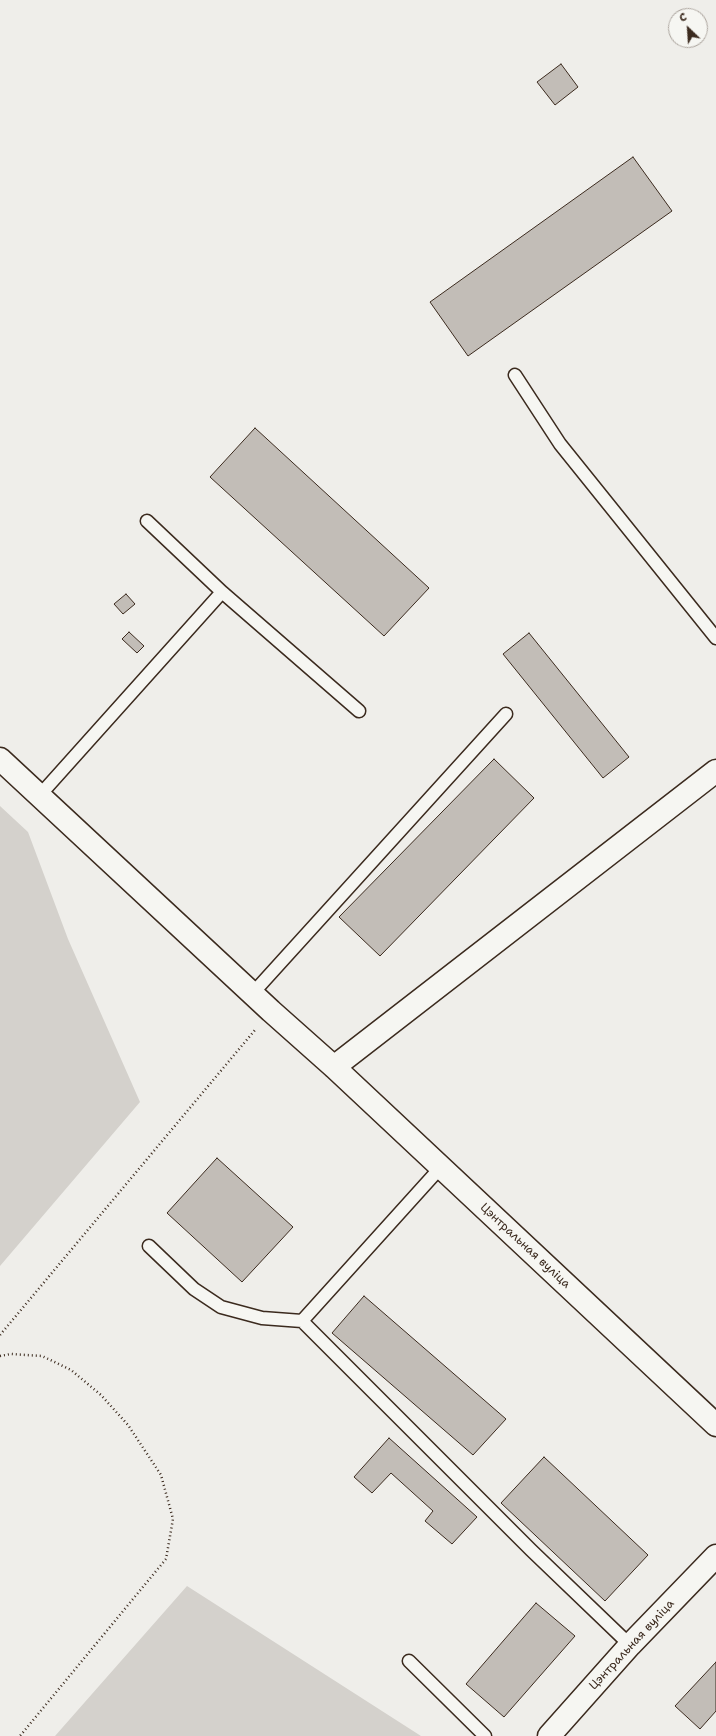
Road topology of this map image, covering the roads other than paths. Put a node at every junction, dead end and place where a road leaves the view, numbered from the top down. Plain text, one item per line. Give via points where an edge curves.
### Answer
1 (515, 375) dead end
2 (148, 521) dead end
3 (222, 592) junction
4 (716, 638) edge
5 (359, 712) dead end
6 (506, 714) dead end
7 (0, 759) edge
8 (716, 771) edge
9 (40, 795) junction
10 (253, 993) junction
11 (334, 1067) junction
12 (441, 1167) junction
13 (149, 1246) dead end
14 (302, 1321) junction
15 (716, 1425) edge
16 (716, 1556) edge
17 (630, 1645) junction
18 (409, 1661) dead end
19 (485, 1736) edge
20 (549, 1736) edge

1 - 4 lane via 560,444
2 - 3 lane
3 - 5 lane
3 - 9 lane
6 - 10 lane
7 - 9 street, Цэнтральная вуліца
8 - 11 street
9 - 10 street, Цэнтральная вуліца
10 - 11 street, Цэнтральная вуліца
11 - 12 street, Цэнтральная вуліца
12 - 14 lane
12 - 15 street, Цэнтральная вуліца
13 - 14 lane via 194,1288 221,1306 262,1318
14 - 17 lane
16 - 17 street, Цэнтральная вуліца
17 - 20 street, Цэнтральная вуліца
18 - 19 lane

